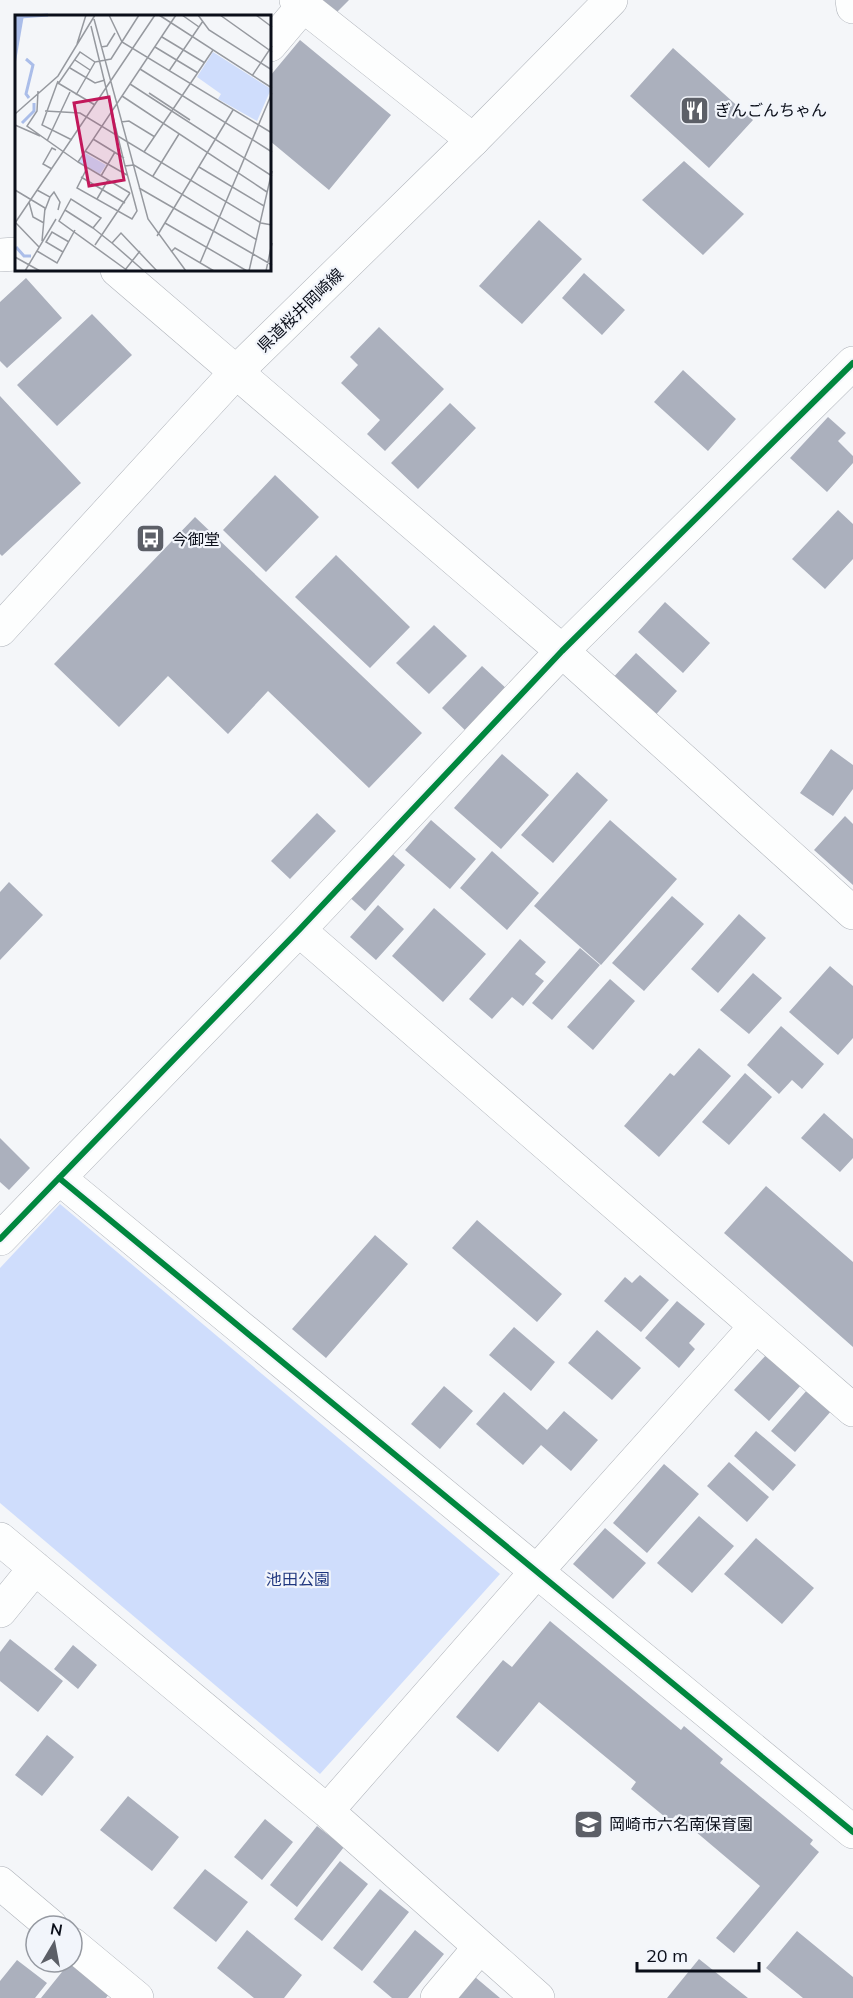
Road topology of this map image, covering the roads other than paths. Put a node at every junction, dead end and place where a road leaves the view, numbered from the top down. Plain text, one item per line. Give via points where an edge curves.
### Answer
1 (611, 0) edge
2 (852, 0) edge
3 (300, 3) edge
4 (853, 7) edge
5 (272, 42) edge
6 (473, 140) junction
7 (15, 254) edge
8 (0, 255) edge
9 (119, 272) edge
10 (853, 363) edge
11 (237, 371) junction
12 (0, 630) edge
13 (562, 651) junction
14 (853, 913) edge
15 (298, 930) junction
16 (59, 1178) junction
17 (0, 1239) edge
18 (756, 1326) junction
19 (853, 1410) edge
20 (0, 1539) edge
21 (35, 1568) junction
22 (537, 1571) junction
23 (0, 1611) edge
24 (327, 1811) junction
25 (853, 1832) edge
26 (0, 1883) edge
27 (37, 1914) edge
28 (479, 1948) junction
29 (84, 1954) edge
30 (137, 1998) edge
31 (437, 1998) edge
32 (538, 1998) edge

1 - 6 street, 県道桜井岡崎線
2 - 4 street
3 - 5 street
3 - 6 street
6 - 11 street, 県道桜井岡崎線
7 - 8 street
9 - 11 street
10 - 13 street
11 - 12 street, 県道桜井岡崎線
11 - 13 street
13 - 14 street
13 - 15 street
15 - 16 street
15 - 18 street
16 - 17 street
16 - 22 street
18 - 19 street
18 - 22 street
20 - 21 street
21 - 23 street
21 - 24 street
22 - 24 street
22 - 25 street
24 - 28 street
26 - 27 street
28 - 31 street
28 - 32 street
29 - 30 street

